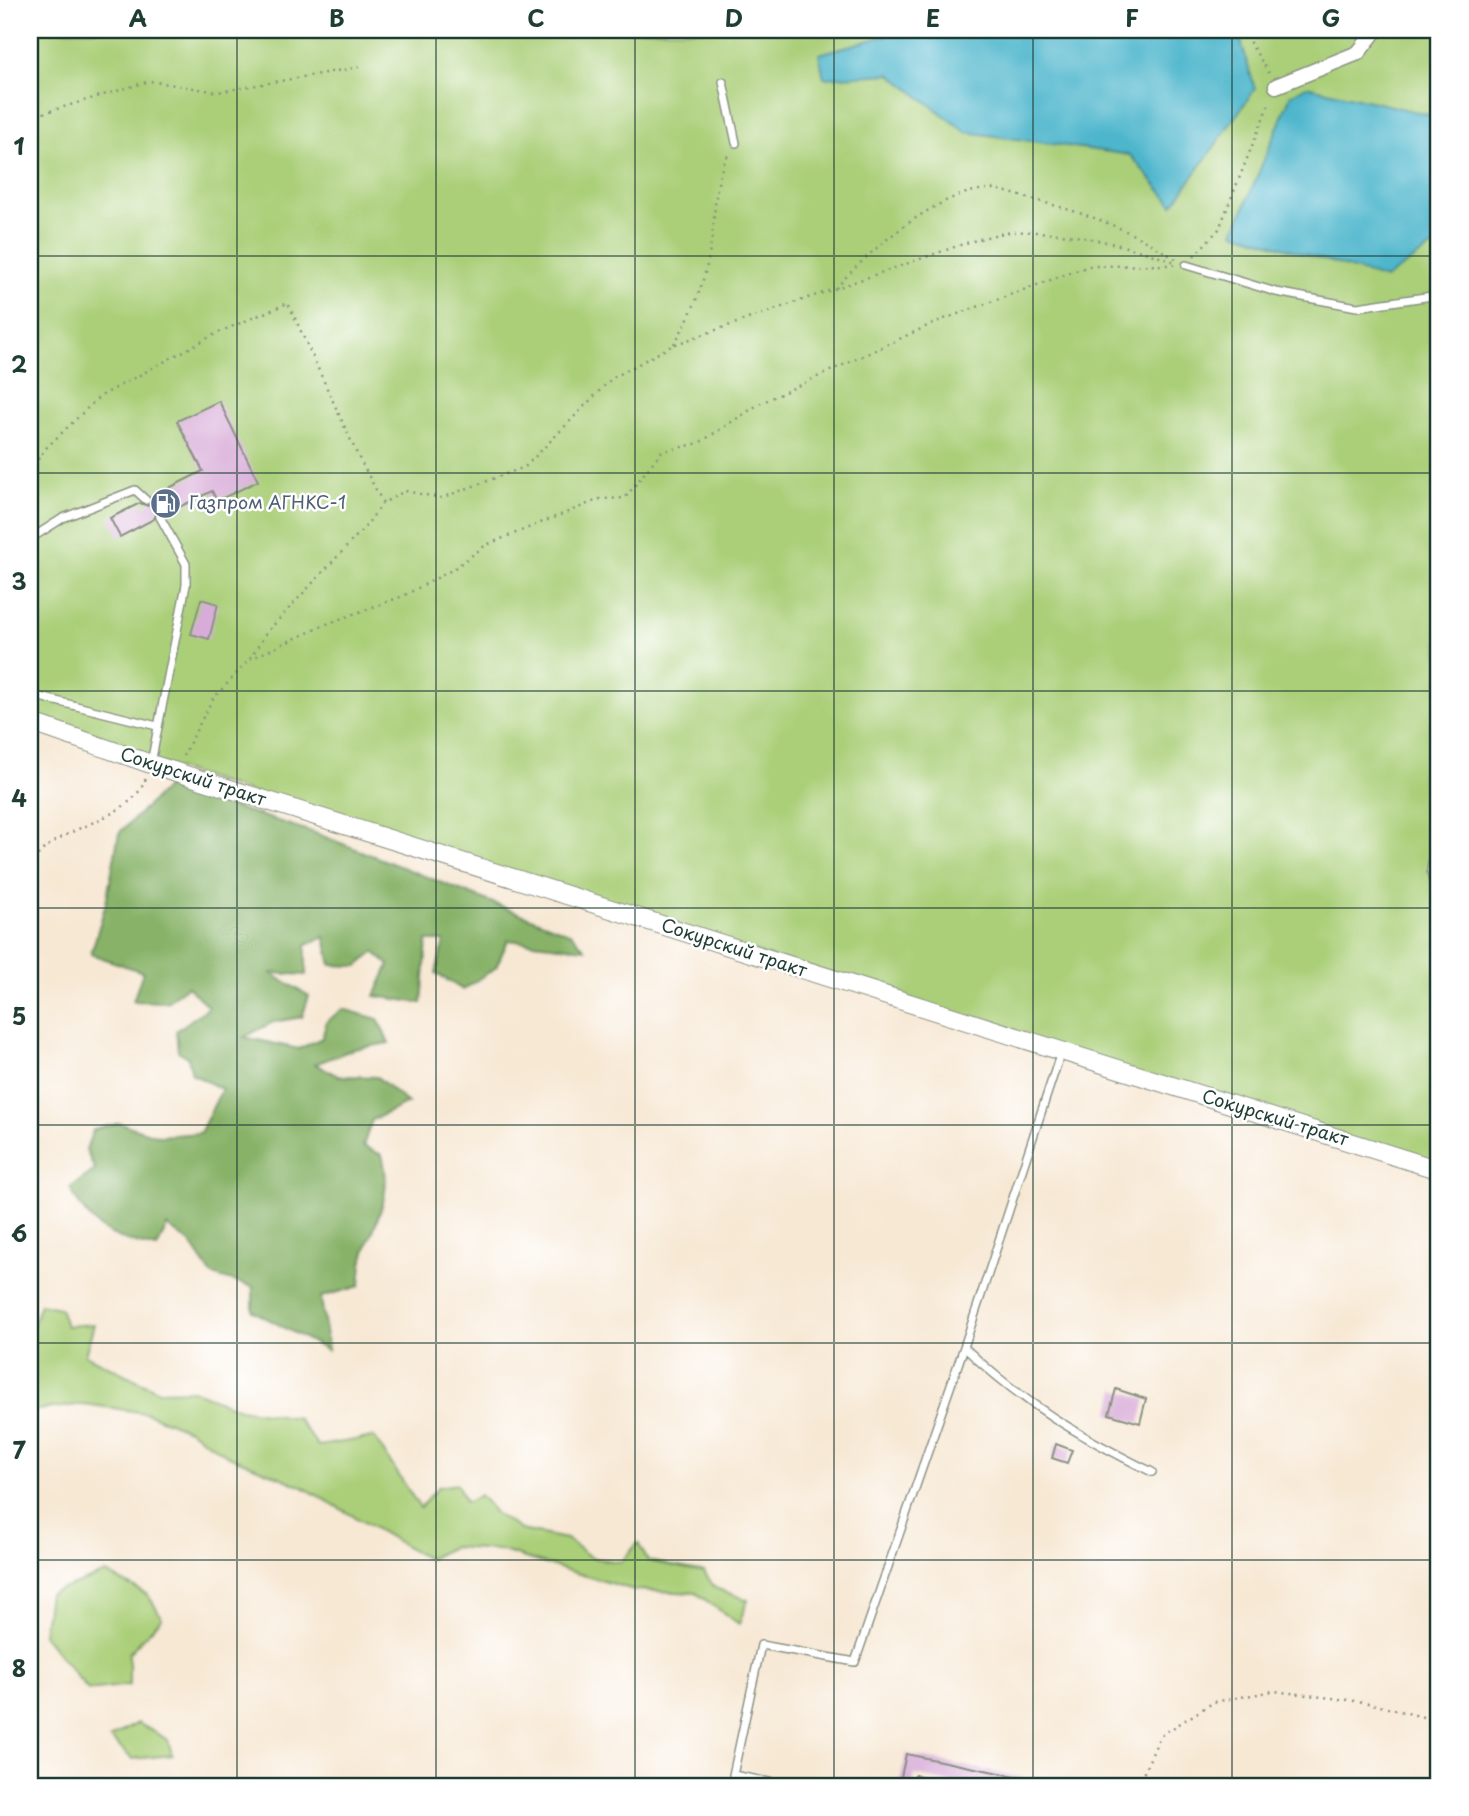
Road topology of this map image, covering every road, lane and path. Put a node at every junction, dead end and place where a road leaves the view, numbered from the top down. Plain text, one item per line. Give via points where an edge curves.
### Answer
1 (1242, 30) edge
2 (1376, 30) edge
3 (359, 67) dead end
4 (723, 82) dead end
5 (1276, 86) junction
6 (30, 117) edge
7 (736, 143) joint
8 (1186, 265) junction
9 (834, 289) junction
10 (1439, 295) edge
11 (673, 345) junction
12 (30, 471) edge
13 (146, 500) dead end
14 (383, 503) junction
15 (160, 517) dead end
16 (30, 539) edge
17 (1439, 649) edge
18 (250, 659) junction
19 (1439, 681) edge
20 (30, 706) edge
21 (30, 722) edge
22 (156, 726) junction
23 (150, 764) junction
24 (174, 771) junction
25 (1439, 813) edge
26 (30, 867) edge
27 (1439, 914) edge
28 (1061, 1051) junction
29 (1439, 1170) edge
30 (964, 1347) junction
31 (1152, 1472) dead end
32 (1439, 1721) edge
33 (790, 1786) edge
34 (1138, 1786) edge

1 - 5 path
2 - 5 street via 1358,53
3 - 6 path via 218,92 150,81
4 - 7 lane
5 - 8 path via 1219,229
7 - 11 path via 719,168 712,239 695,309
8 - 9 path via 1137,248 1015,232 969,242
8 - 9 path via 1136,234 1095,216 990,189 939,202 854,267
8 - 10 lane via 1276,292 1357,307
8 - 18 path via 1089,266 936,322 761,402 699,443 661,452 625,498 600,499 486,545 452,570 403,596 328,623
9 - 11 path
11 - 14 path via 611,380 525,467 441,498 405,491
12 - 14 path via 45,449 99,397 219,332 288,303
13 - 16 lane via 135,490 64,517
14 - 18 path via 267,632
15 - 22 lane via 186,564 186,585
17 - 19 lane
18 - 24 path via 212,700
20 - 22 lane via 40,697
21 - 23 street, Сокурский тракт
22 - 23 lane
23 - 24 street, Сокурский тракт
23 - 26 path via 143,787 116,811 63,837
24 - 28 street, Сокурский тракт
25 - 27 lane via 1431,870
28 - 29 street, Сокурский тракт
28 - 30 lane
30 - 31 lane via 1032,1406
30 - 33 lane via 855,1662 761,1645 733,1775
32 - 34 path via 1364,1702 1274,1690 1214,1702 1160,1736

